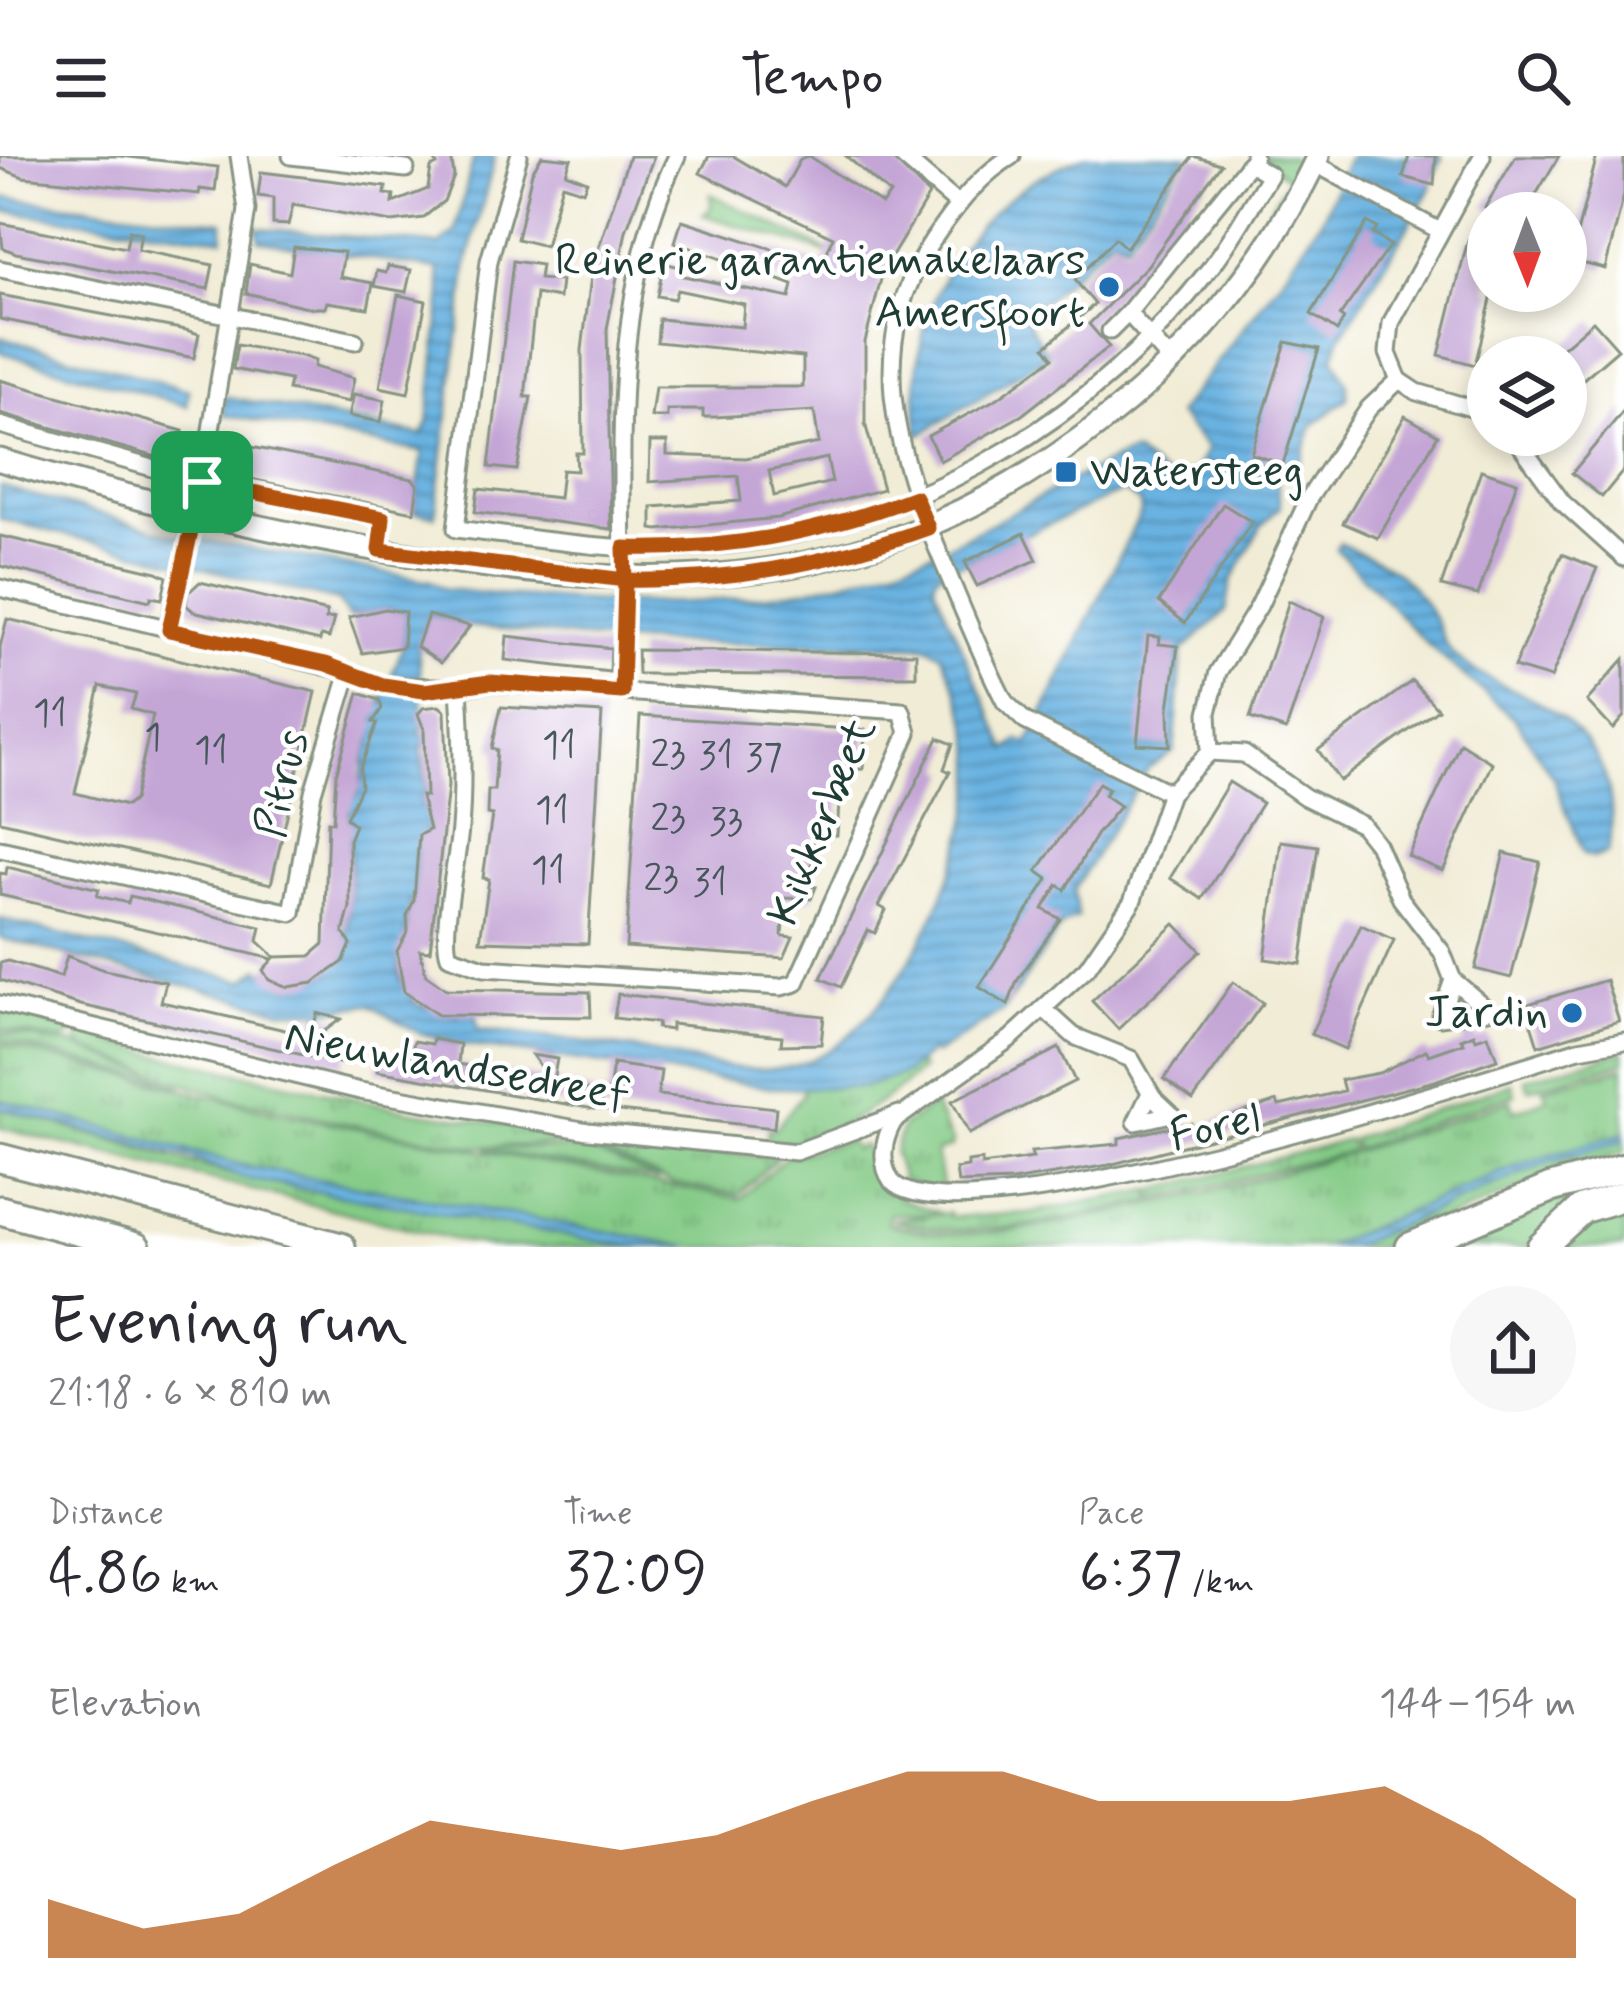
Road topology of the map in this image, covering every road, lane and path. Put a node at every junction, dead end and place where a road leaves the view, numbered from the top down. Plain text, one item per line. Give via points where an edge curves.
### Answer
1 (239, 156) edge
2 (291, 156) edge
3 (519, 156) edge
4 (677, 156) edge
5 (902, 156) edge
6 (1482, 156) edge
7 (1000, 159) edge
8 (1252, 159) edge
9 (1322, 162) edge
10 (406, 169) dead end
11 (958, 205) junction
12 (1441, 230) junction
13 (0, 269) edge
14 (1128, 313) junction
15 (229, 316) junction
16 (1110, 331) dead end
17 (1149, 339) junction
18 (355, 341) dead end
19 (1173, 363) junction
20 (1399, 380) junction
21 (1467, 407) edge
22 (0, 424) edge
23 (1528, 456) edge
24 (0, 460) edge
25 (202, 482) junction
26 (915, 497) junction
27 (192, 524) junction
28 (932, 537) junction
29 (624, 548) junction
30 (379, 550) junction
31 (1624, 558) edge
32 (0, 588) edge
33 (625, 591) junction
34 (169, 630) junction
35 (349, 672) junction
36 (459, 688) junction
37 (622, 692) junction
38 (1210, 752) junction
39 (1170, 793) junction
40 (0, 848) edge
41 (1453, 980) junction
42 (0, 1004) edge
43 (1045, 1010) junction
44 (1624, 1041) edge
45 (1150, 1093) dead end
46 (902, 1113) junction
47 (850, 1135) junction
48 (884, 1153) junction
49 (0, 1158) edge
50 (1624, 1168) edge
51 (1624, 1196) edge
52 (0, 1210) edge
53 (0, 1222) edge
54 (81, 1233) junction
55 (136, 1247) edge
56 (340, 1247) edge
57 (1410, 1247) edge
58 (1540, 1247) edge

1 - 15 street via 247,210
2 - 10 street
3 - 29 street via 489,261 456,529
4 - 29 street via 644,245 626,328
5 - 11 street
6 - 12 street
7 - 11 street
8 - 14 street
8 - 17 street via 1270,175 1214,264
9 - 12 street
9 - 19 street via 1251,273
11 - 26 street via 919,262 895,333 893,419
12 - 20 street via 1391,323 1388,353
13 - 15 street
14 - 16 street
14 - 17 street
15 - 18 street
15 - 25 street
17 - 19 street
17 - 26 street via 1032,436
19 - 28 street via 1056,458
20 - 21 street
20 - 38 street via 1369,408 1309,498 1212,686
22 - 25 street
23 - 31 street via 1562,502
24 - 27 street
25 - 27 street
25 - 30 street via 383,518
26 - 28 street
26 - 29 street via 757,541
27 - 30 street
27 - 34 street
28 - 33 street via 786,569
28 - 39 street via 1005,702 1025,721
29 - 33 street
30 - 33 street
32 - 34 street
33 - 37 street
34 - 35 street
35 - 36 street via 383,685
35 - 40 street, Pitrus via 313,792 296,910 271,912
36 - 37 street via 490,682
36 - 37 street, Kikkerbeet via 464,759 449,956 484,968 796,983 908,733 907,717 893,709
38 - 39 street
38 - 41 street via 1255,759 1361,825
39 - 43 street, Nieuwlandsedreef via 1120,923
41 - 41 street via 1494,1010 1440,1017
42 - 47 street, Nieuwlandsedreef via 360,1091 588,1131 786,1152
43 - 45 street via 1074,1036 1131,1059
43 - 46 street, Nieuwlandsedreef
44 - 48 street, Forel via 1563,1054 1316,1141 1010,1206 920,1204 894,1185
46 - 47 street, Nieuwlandsedreef
46 - 48 street
47 - 48 street
49 - 56 highway
50 - 57 highway via 1551,1188
51 - 58 highway via 1582,1209
52 - 54 highway
53 - 54 highway
54 - 55 highway

